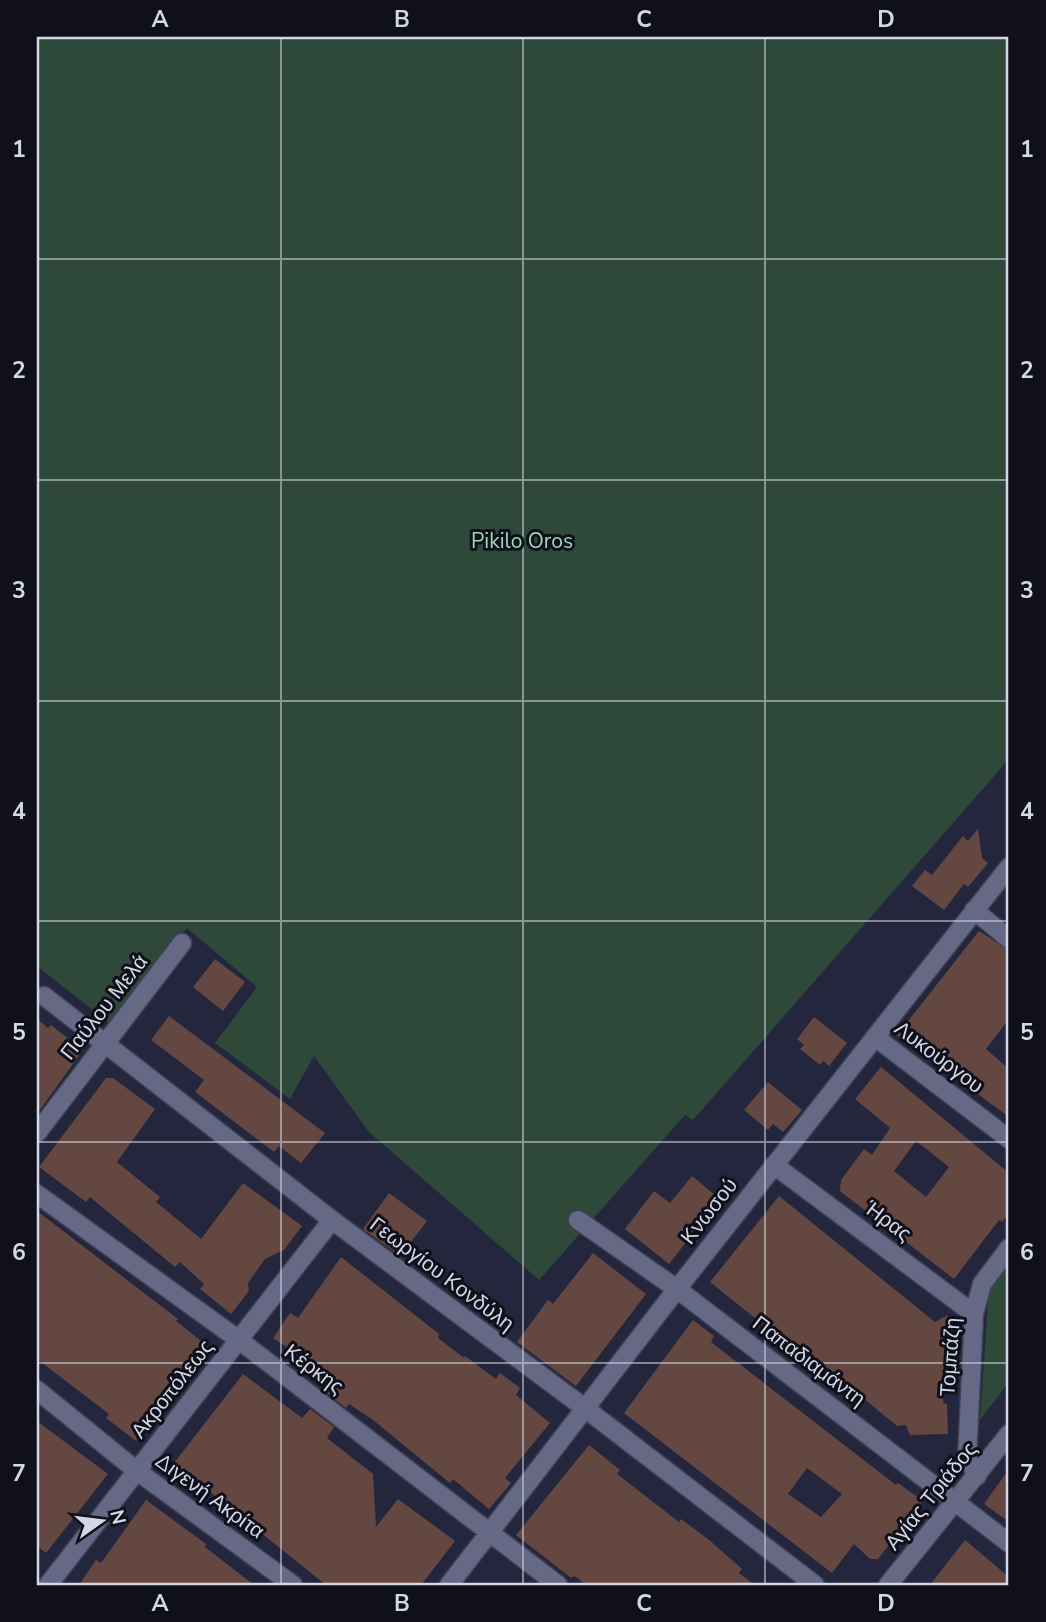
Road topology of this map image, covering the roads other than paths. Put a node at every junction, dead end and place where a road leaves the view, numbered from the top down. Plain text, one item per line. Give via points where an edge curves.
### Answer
1 (1009, 867) edge
2 (975, 910) junction
3 (1009, 939) edge
4 (182, 943) dead end
5 (44, 996) dead end
6 (875, 1037) junction
7 (104, 1041) junction
8 (37, 1133) edge
9 (1009, 1139) edge
10 (774, 1165) junction
11 (37, 1194) edge
12 (332, 1220) junction
13 (578, 1220) dead end
14 (1009, 1248) edge
15 (677, 1289) junction
16 (974, 1314) junction
17 (239, 1340) junction
18 (37, 1390) edge
19 (586, 1409) junction
20 (1009, 1434) edge
21 (137, 1471) junction
22 (976, 1476) junction
23 (957, 1502) junction
24 (491, 1532) junction
25 (1009, 1543) edge
26 (48, 1585) edge
27 (293, 1585) edge
28 (449, 1585) edge
29 (558, 1585) edge
30 (815, 1585) edge
31 (888, 1585) edge

1 - 2 street, Κνωσού
2 - 3 street
2 - 6 street, Κνωσού
4 - 7 street, Παύλου Μελά
5 - 7 street, Γεωργίου Κονδύλη
6 - 9 street, Λυκούργου
6 - 10 street, Κνωσού
7 - 8 street, Παύλου Μελά
7 - 12 street, Γεωργίου Κονδύλη
10 - 15 street, Κνωσού
10 - 16 street, Ήρας
11 - 17 street, Κέρκης
12 - 17 street, Ακροπόλεως
12 - 19 street, Γεωργίου Κονδύλη
13 - 15 street, Παπαδιαμάντη
14 - 16 street, Τομπάζη via 982,1284
15 - 19 street, Κνωσού
15 - 23 street, Παπαδιαμάντη
16 - 22 street, Τομπάζη via 967,1458
17 - 21 street, Ακροπόλεως
17 - 24 street, Κέρκης
18 - 21 street, Διγενή Ακρίτα
19 - 24 street, Κνωσού
19 - 30 street, Γεωργίου Κονδύλη
20 - 22 street, Αγίας Τριάδος
21 - 26 street, Ακροπόλεως
21 - 27 street, Διγενή Ακρίτα
22 - 23 street, Αγίας Τριάδος
23 - 25 street, Παπαδιαμάντη
23 - 31 street, Αγίας Τριάδος
24 - 28 street, Κνωσού
24 - 29 street, Κέρκης

